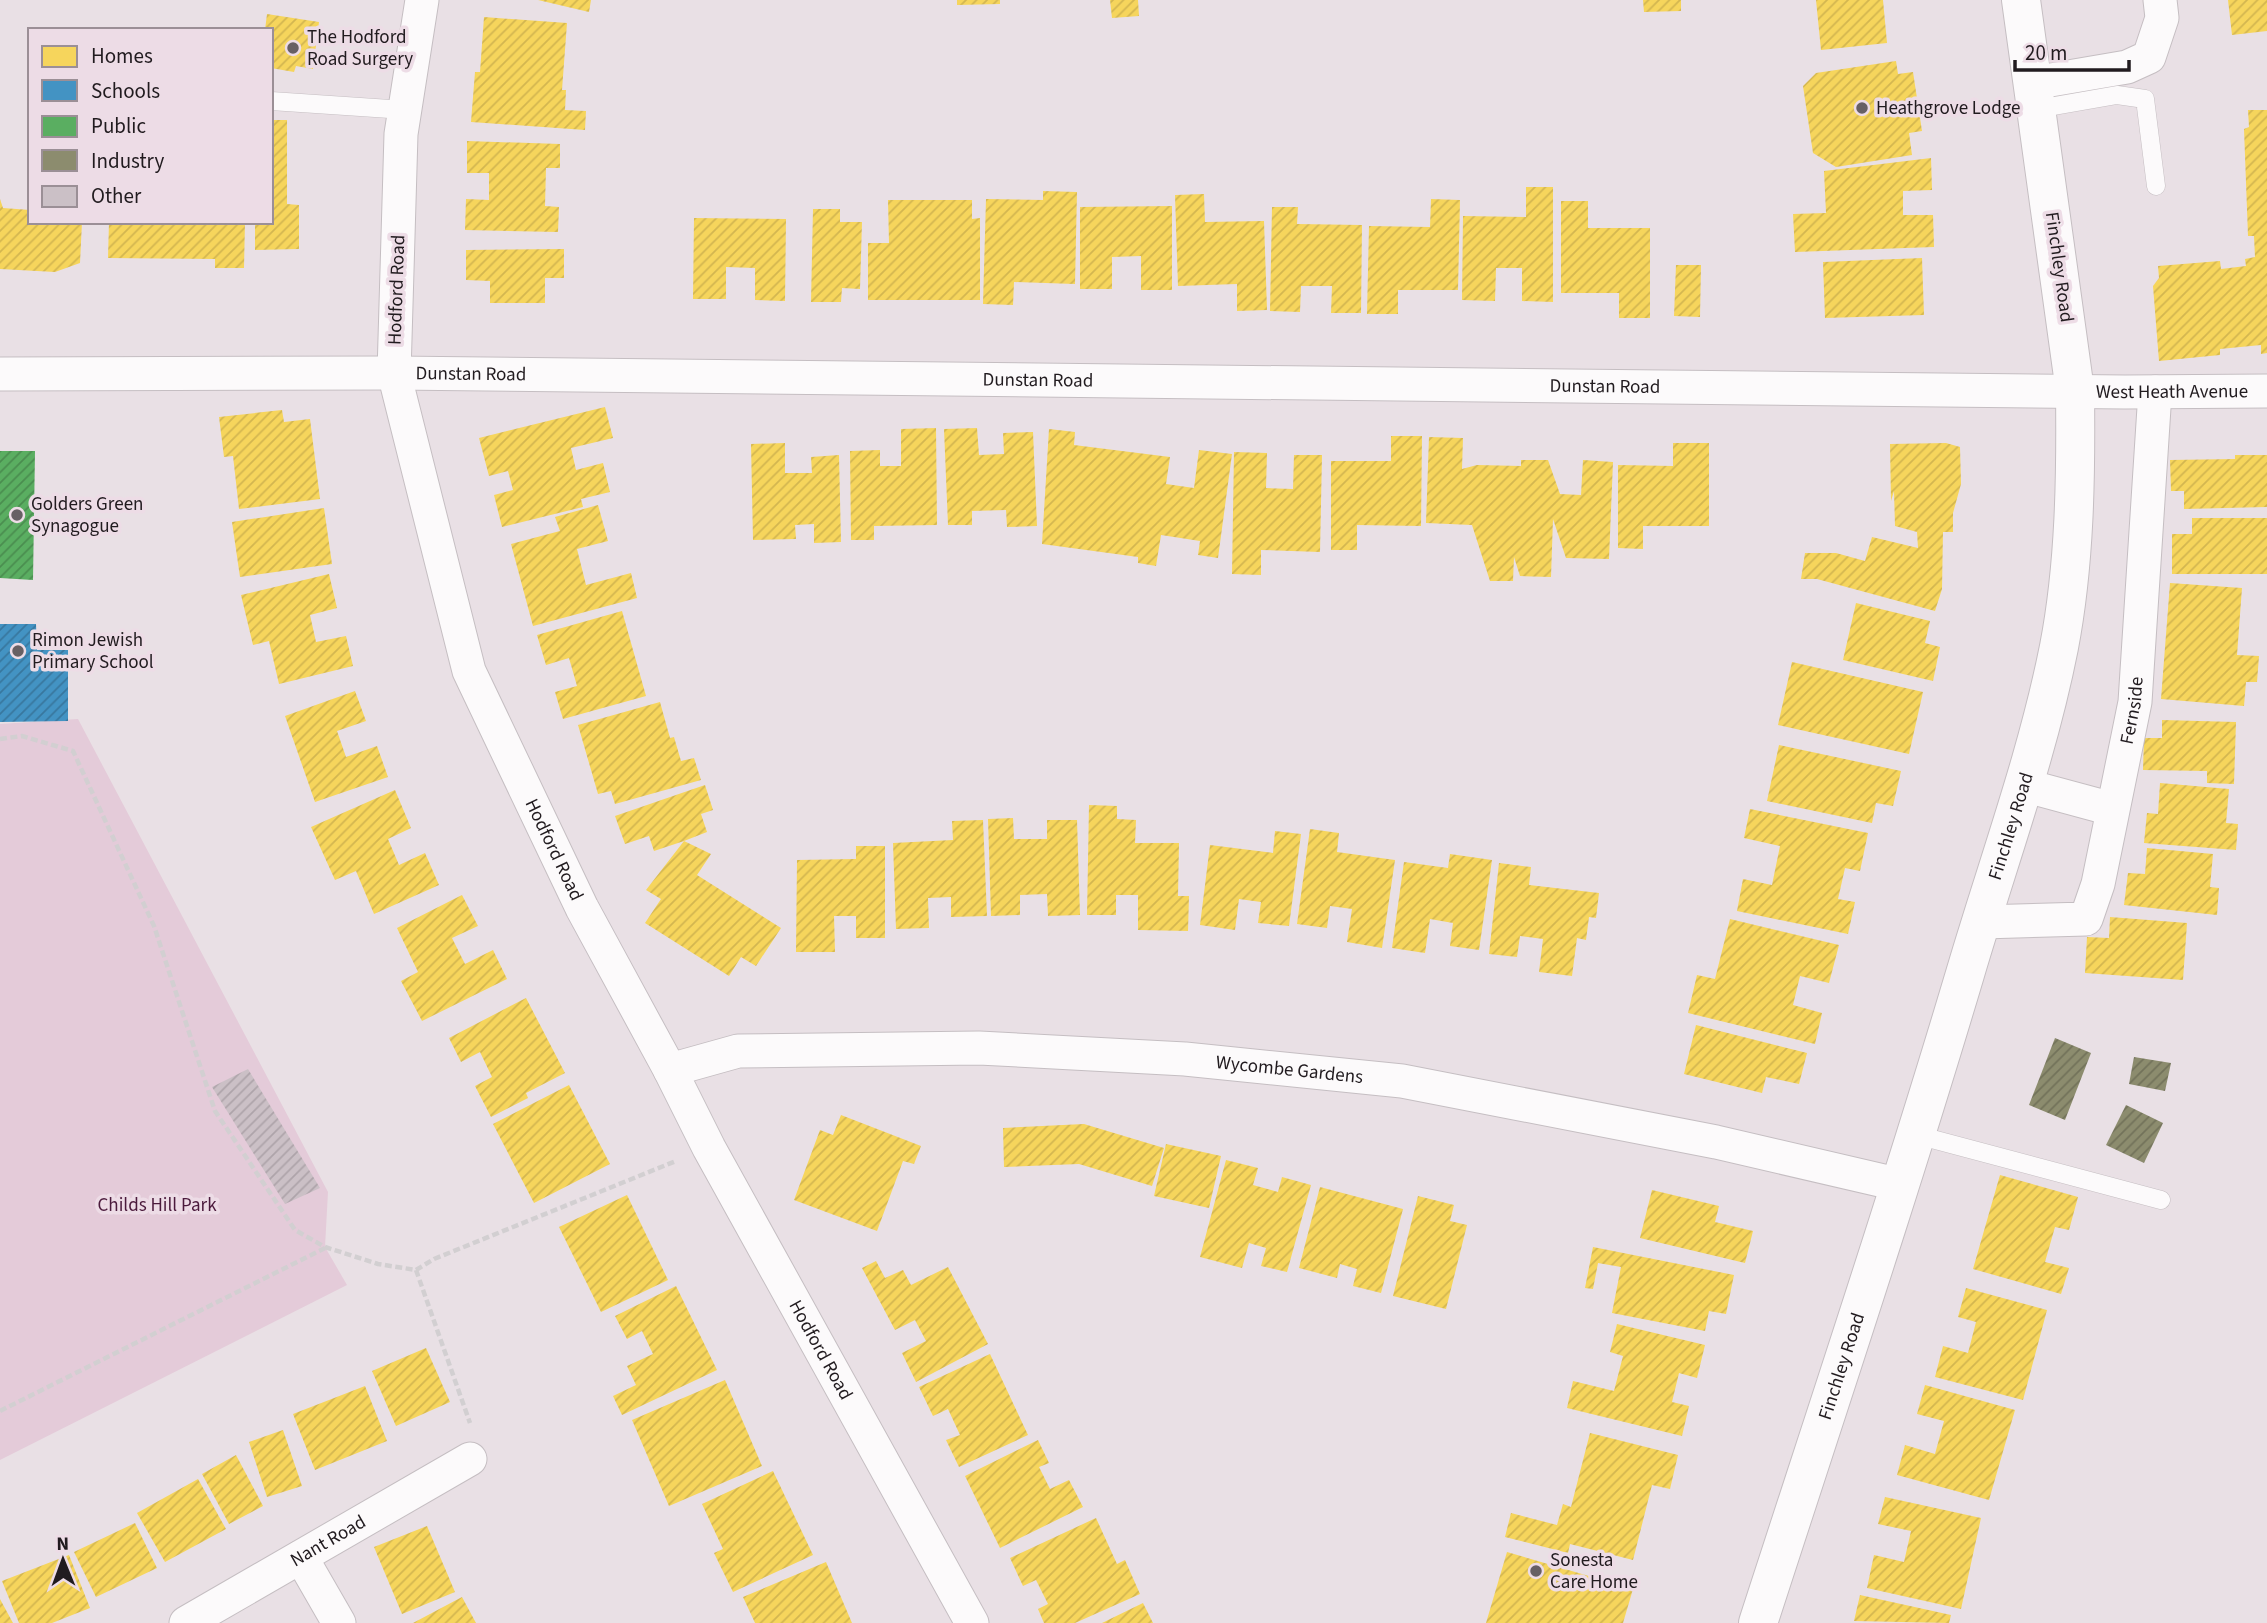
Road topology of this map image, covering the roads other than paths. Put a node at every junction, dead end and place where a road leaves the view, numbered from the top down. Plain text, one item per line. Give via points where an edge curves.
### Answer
1 (422, 0) edge
2 (2021, 0) edge
3 (2160, 0) edge
4 (2036, 96) junction
5 (273, 101) edge
6 (405, 110) junction
7 (2156, 186) dead end
8 (394, 373) junction
9 (0, 374) edge
10 (2075, 391) junction
11 (2267, 391) edge
12 (2155, 392) junction
13 (2023, 785) junction
14 (2112, 809) junction
15 (1982, 922) junction
16 (670, 1070) junction
17 (1917, 1135) junction
18 (1901, 1185) junction
19 (2161, 1200) dead end
20 (470, 1459) road end
21 (301, 1557) junction
22 (186, 1623) edge
23 (339, 1623) edge
24 (972, 1623) edge
25 (1758, 1623) edge

1 - 6 street, Hodford Road
2 - 4 main road, Finchley Road
3 - 4 street via 2162,18 2149,57
4 - 7 lane via 2145,99
4 - 10 main road, Finchley Road
5 - 6 lane
6 - 8 street, Hodford Road
8 - 9 street, Dunstan Road
8 - 10 street, Dunstan Road
8 - 16 street, Hodford Road via 469,671 582,908
10 - 12 street, West Heath Avenue
10 - 13 main road, Finchley Road via 2067,600
11 - 12 street, West Heath Avenue
12 - 14 street, Fernside via 2135,702
13 - 14 street
13 - 15 main road, Finchley Road
14 - 15 street, Fernside via 2098,884 2086,919
15 - 17 main road, Finchley Road
16 - 18 street, Wycombe Gardens via 738,1051 979,1048 1185,1059 1402,1081 1716,1142
16 - 24 street, Hodford Road
17 - 18 main road, Finchley Road
17 - 19 lane
18 - 25 main road, Finchley Road
20 - 21 street, Nant Road
21 - 22 street, Nant Road
21 - 23 street

